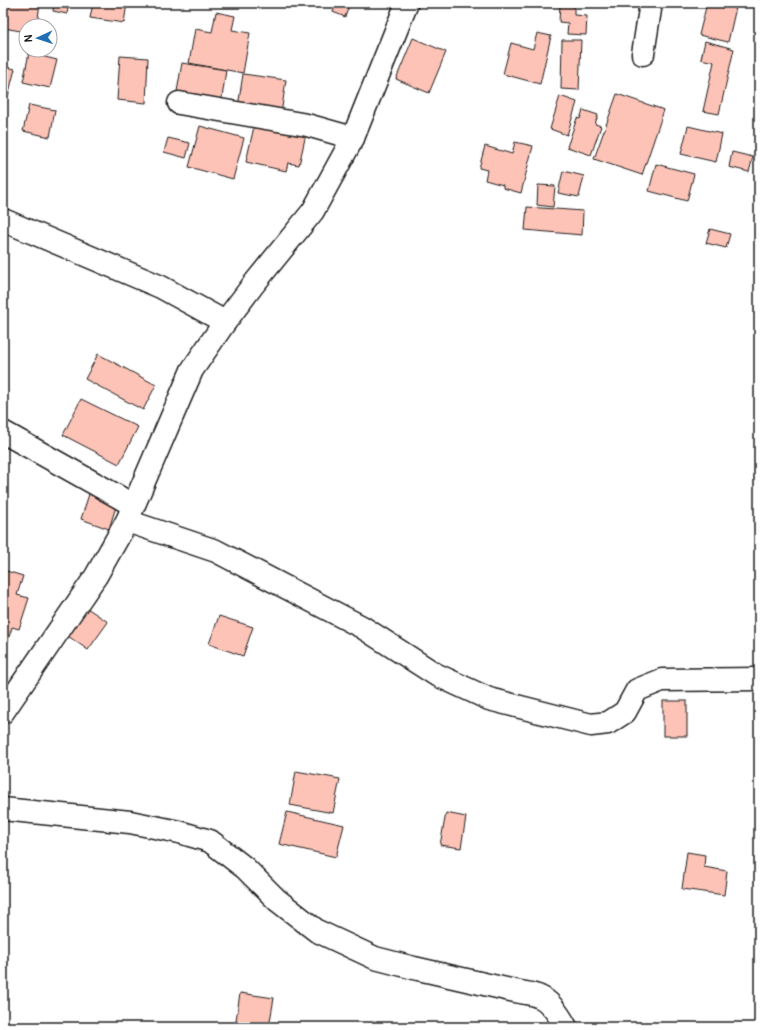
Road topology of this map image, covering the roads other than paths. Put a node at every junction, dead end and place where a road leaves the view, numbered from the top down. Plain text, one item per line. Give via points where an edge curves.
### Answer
1 (407, 3) edge
2 (651, 3) edge
3 (643, 54) dead end
4 (179, 103) dead end
5 (353, 138) junction
6 (3, 220) edge
7 (224, 322) junction
8 (3, 432) edge
9 (130, 513) junction
10 (759, 679) edge
11 (3, 712) edge
12 (3, 809) edge
13 (566, 1027) edge

1 - 5 street
2 - 3 street
4 - 5 street via 307,126
5 - 7 street via 313,211
6 - 7 street via 161,287
7 - 9 street via 192,370
8 - 9 street
9 - 10 street via 216,551 362,627 435,674 489,699 591,725 608,723 625,712 637,690 662,680
9 - 11 street via 96,576
12 - 13 street via 130,822 210,841 317,931 375,958 541,997

